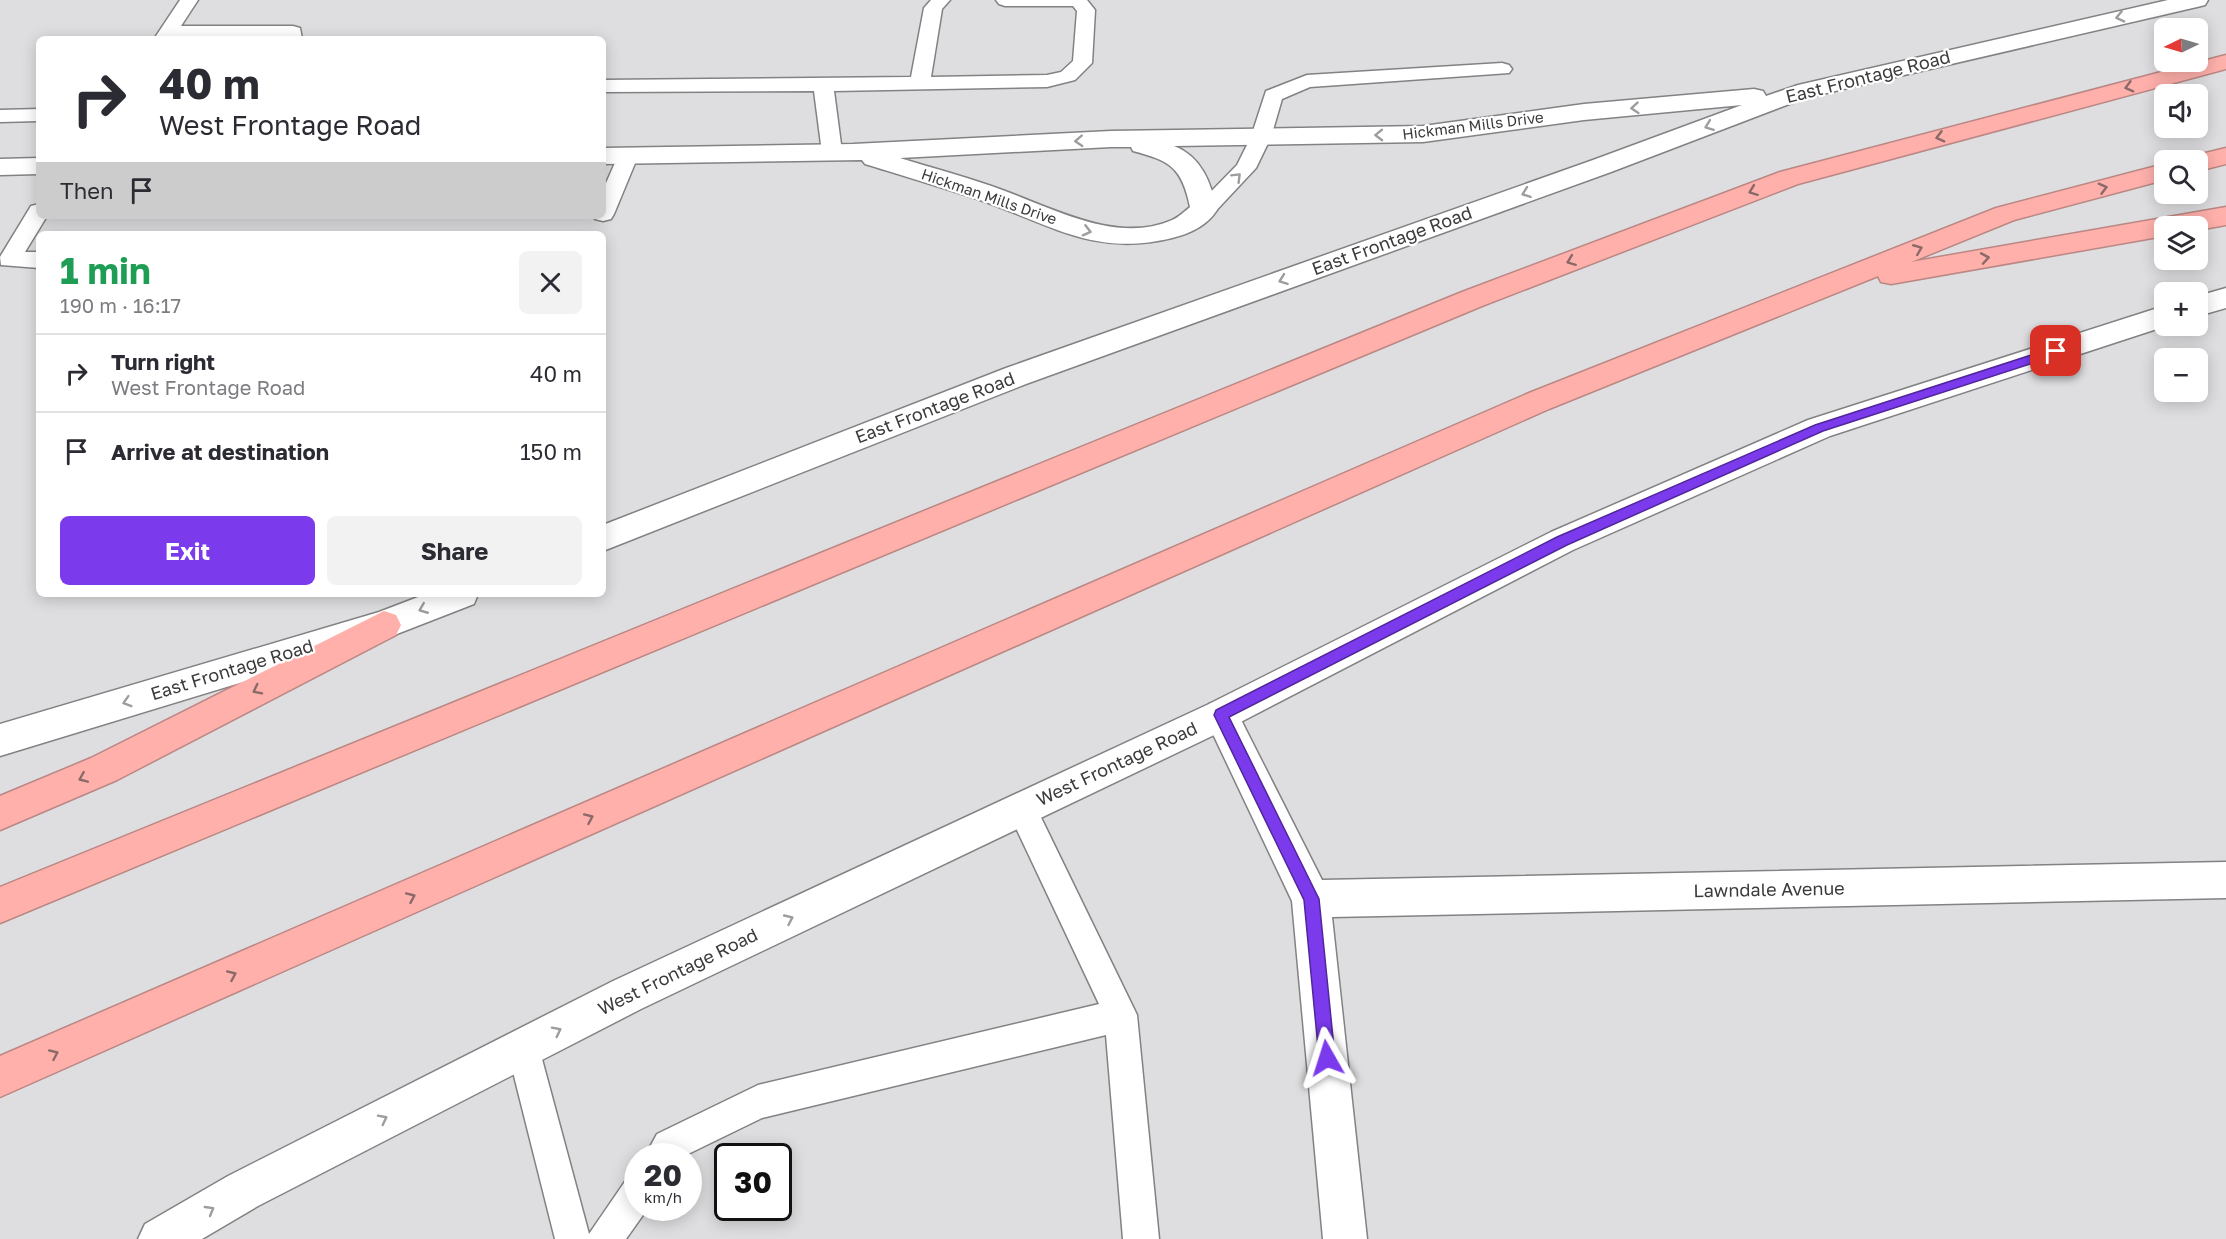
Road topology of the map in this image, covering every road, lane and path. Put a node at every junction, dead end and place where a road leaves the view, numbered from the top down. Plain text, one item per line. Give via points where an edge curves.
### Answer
1 (189, 0) edge
2 (941, 0) edge
3 (1005, 0) edge
4 (2198, 0) edge
5 (165, 35) edge
6 (293, 36) edge
7 (2226, 62) edge
8 (1502, 69) dead end
9 (920, 83) junction
10 (823, 85) junction
11 (606, 86) edge
12 (1798, 92) junction
13 (0, 116) edge
14 (36, 116) edge
15 (1261, 137) junction
16 (1111, 140) junction
17 (842, 152) junction
18 (606, 156) edge
19 (628, 156) junction
20 (2226, 156) edge
21 (2208, 161) edge
22 (36, 166) edge
23 (0, 167) edge
24 (2154, 175) edge
25 (606, 208) edge
26 (1204, 210) junction
27 (36, 216) edge
28 (2226, 216) edge
29 (36, 260) edge
30 (1824, 286) junction
31 (2226, 298) edge
32 (2208, 303) edge
33 (2154, 319) edge
34 (606, 537) edge
35 (454, 597) edge
36 (384, 625) junction
37 (1221, 715) junction
38 (0, 740) edge
39 (1022, 809) junction
40 (0, 813) edge
41 (2226, 880) edge
42 (1311, 899) junction
43 (0, 905) edge
44 (1121, 1015) junction
45 (523, 1048) junction
46 (0, 1077) edge
47 (675, 1143) edge
48 (624, 1212) edge
49 (160, 1239) edge
50 (573, 1239) edge
51 (605, 1239) edge
52 (1141, 1239) edge
53 (1345, 1239) edge

1 - 5 lane
2 - 9 lane via 933,8
3 - 9 lane via 1078,1 1086,10 1082,63 1068,76 1047,81
4 -> 12 street, East Frontage Road
5 - 6 lane via 293,32
7 -> 43 highway via 1789,178 1450,308
8 - 15 lane via 1307,81 1273,95
9 - 10 lane
10 - 11 lane
10 - 17 lane
12 -> 15 street, Hickman Mills Drive via 1584,112 1422,134
12 -> 34 street, East Frontage Road via 1016,376
13 - 14 lane
15 - 16 street, Hickman Mills Drive
26 -> 15 lane via 1246,168
16 -> 17 street, Hickman Mills Drive
16 - 26 street, Hickman Mills Drive via 1161,149 1187,163 1199,182
17 - 19 street, Hickman Mills Drive
17 -> 26 street, Hickman Mills Drive via 994,196 1085,231 1116,236 1149,236 1181,227
18 - 19 street, Hickman Mills Drive
19 - 25 lane
20 - 21 highway
22 - 23 street
30 -> 24 highway via 2005,214
27 - 29 lane via 9,260
30 -> 28 highway
46 -> 30 highway via 1539,401
31 - 32 street
33 - 37 street, West Frontage Road via 1819,428 1562,541
35 -> 36 street, East Frontage Road
36 -> 38 street, East Frontage Road
36 -> 40 highway via 104,769
37 - 39 street, West Frontage Road
37 - 42 street
39 - 44 lane
45 -> 39 street, West Frontage Road
41 - 42 street, Lawndale Avenue
42 - 53 street
44 - 47 lane via 758,1102
44 - 52 lane
49 -> 45 street, West Frontage Road via 243,1191
45 - 50 lane
48 - 51 lane

